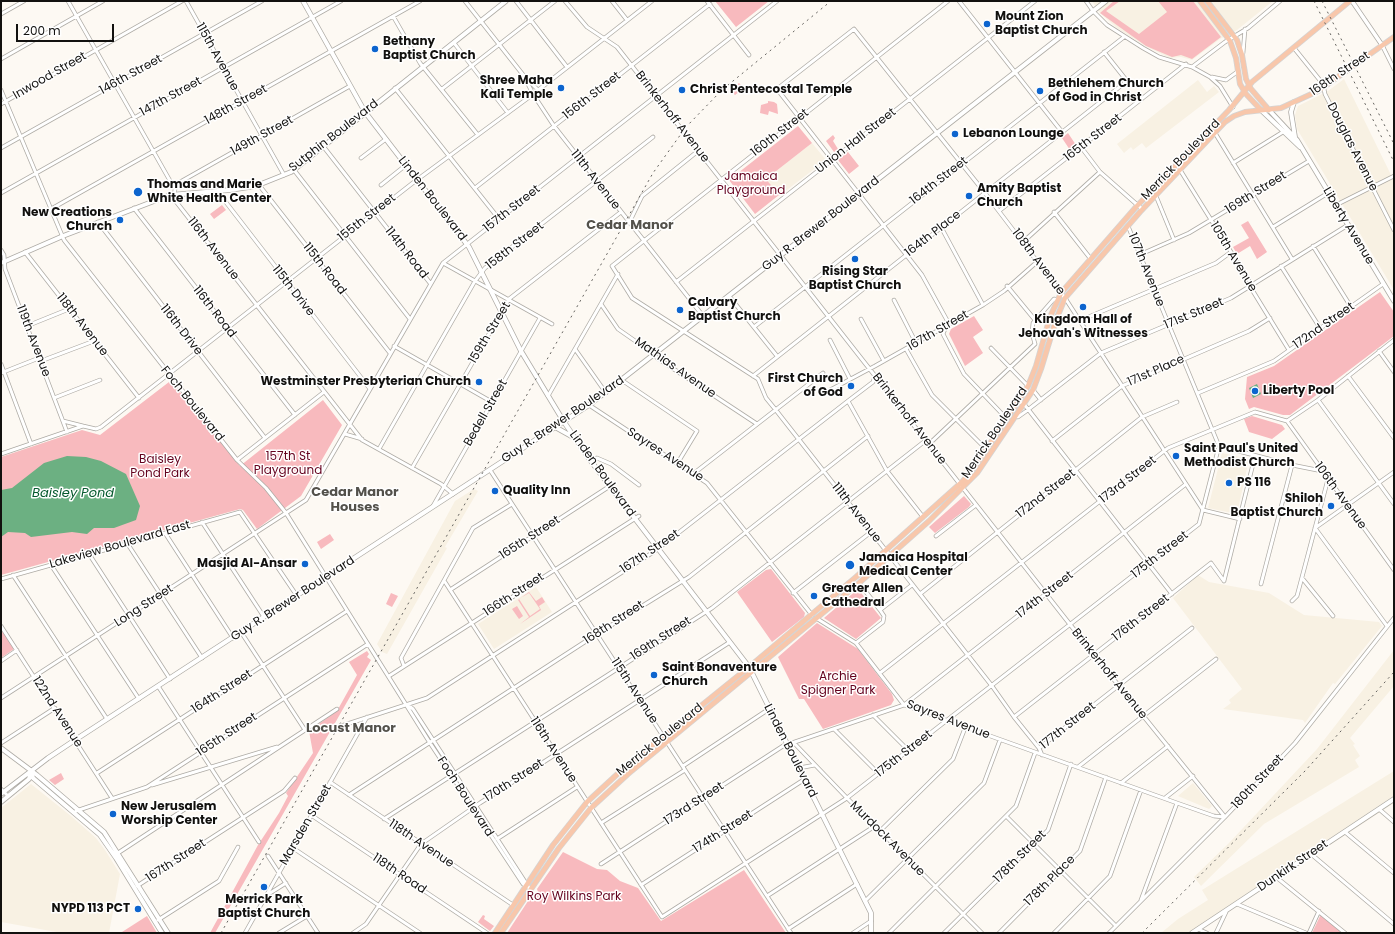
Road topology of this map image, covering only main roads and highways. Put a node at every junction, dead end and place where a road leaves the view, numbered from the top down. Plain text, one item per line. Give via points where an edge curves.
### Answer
1 (303, 1) edge
2 (506, 1) edge
3 (1106, 1) edge
4 (1200, 1) edge
5 (1207, 1) edge
6 (1351, 1) edge
7 (1394, 37) edge
8 (1249, 86) junction
9 (1244, 92) junction
10 (1294, 102) junction
11 (1261, 110) junction
12 (1269, 110) junction
13 (366, 112) junction
14 (1295, 138) junction
15 (1302, 150) junction
16 (1178, 167) junction
17 (3, 262) edge
18 (1394, 301) edge
19 (564, 422) junction
20 (555, 428) junction
21 (575, 439) junction
22 (962, 486) junction
23 (749, 668) junction
24 (752, 673) junction
25 (1, 748) edge
26 (622, 770) junction
27 (31, 772) junction
28 (627, 775) junction
29 (2, 791) edge
30 (1394, 800) edge
31 (1, 802) edge
32 (116, 854) junction
33 (136, 887) junction
34 (162, 933) edge
35 (168, 933) edge
36 (495, 933) edge
37 (501, 933) edge
38 (871, 933) edge
39 (1192, 933) edge

1 - 13 main road, Linden Boulevard
2 - 13 main road, Sutphin Boulevard
3 - 19 main road, Guy R. Brewer Boulevard via 622,381
4 - 9 main road, Liberty Avenue via 1229,39 1236,56 1237,72
5 - 8 main road, Liberty Avenue via 1234,36
6 - 8 main road, Merrick Boulevard
7 - 10 main road, 168th Street via 1324,88
8 - 9 main road, Merrick Boulevard
8 - 12 main road, Liberty Avenue
9 - 11 main road, Liberty Avenue
9 - 16 main road, Merrick Boulevard
10 - 12 main road, 168th Street
10 - 14 main road via 1290,112
11 - 12 main road, 168th Street
11 - 15 main road, Liberty Avenue
11 - 16 main road, Merrick Boulevard via 1234,116
12 - 14 main road, Liberty Avenue
13 - 17 main road, Sutphin Boulevard via 294,170 284,175 259,185 218,192 174,194 98,222
13 - 19 main road, Linden Boulevard via 467,244 521,351
14 - 15 main road, Liberty Avenue
15 - 18 main road, Liberty Avenue
16 - 22 main road, Merrick Boulevard via 1156,196 1065,298 1033,390 977,473
16 - 22 main road, Merrick Boulevard via 1138,205 1061,293 1050,317 1028,386
19 - 20 main road, Guy R. Brewer Boulevard
19 - 21 main road, Linden Boulevard
20 - 21 main road
20 - 27 main road, Guy R. Brewer Boulevard via 75,740
21 - 23 main road, Linden Boulevard
22 - 23 main road, Merrick Boulevard
22 - 24 main road, Merrick Boulevard via 929,521
23 - 24 main road, Linden Boulevard
23 - 26 main road, Merrick Boulevard
24 - 28 main road, Merrick Boulevard
24 - 38 main road, Linden Boulevard via 871,913
25 - 27 main road
26 - 28 main road
26 - 36 main road, Merrick Boulevard via 587,802 553,845
27 - 29 main road, Guy R. Brewer Boulevard
27 - 31 main road, Guy R. Brewer Boulevard via 29,780
27 - 32 main road via 33,778 100,836
27 - 32 main road via 104,832
28 - 37 main road, Merrick Boulevard via 591,808 559,848
30 - 39 main road, Dunkirk Street
32 - 33 main road
33 - 34 main road
33 - 35 main road

